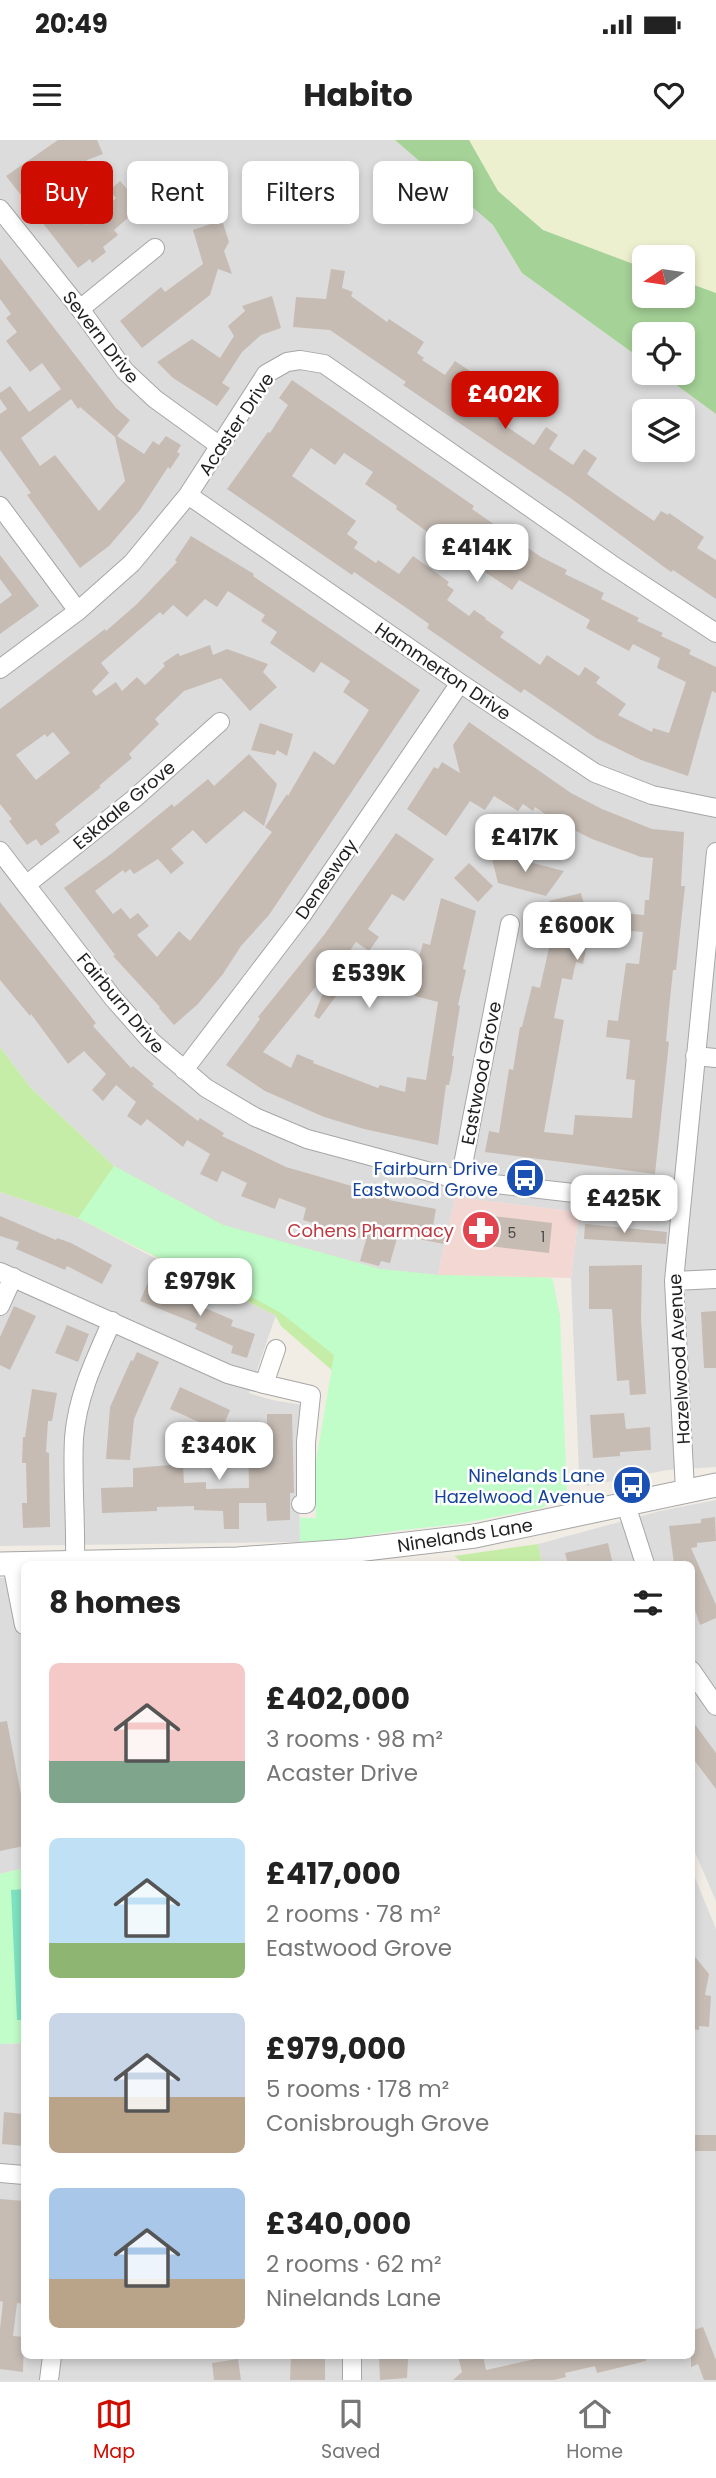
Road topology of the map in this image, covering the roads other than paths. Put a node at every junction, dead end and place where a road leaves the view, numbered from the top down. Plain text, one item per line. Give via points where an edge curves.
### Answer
1 (0, 209) edge
2 (155, 248) dead end
3 (80, 310) junction
4 (220, 446) junction
5 (188, 495) junction
6 (0, 506) edge
7 (78, 611) junction
8 (716, 633) edge
9 (0, 669) edge
10 (460, 683) junction
11 (220, 722) dead end
12 (716, 808) edge
13 (0, 851) edge
14 (716, 861) edge
15 (26, 885) junction
16 (510, 924) dead end
17 (695, 1056) junction
18 (716, 1058) edge
19 (184, 1070) junction
20 (460, 1180) junction
21 (679, 1205) junction
22 (7, 1275) edge
23 (716, 1279) edge
24 (674, 1281) junction
25 (0, 1306) edge
26 (112, 1321) junction
27 (276, 1349) dead end
28 (264, 1384) junction
29 (716, 1485) edge
30 (685, 1490) junction
31 (301, 1504) dead end
32 (626, 1505) junction
33 (292, 1560) edge
34 (75, 1561) edge
35 (184, 1561) edge
36 (644, 1561) edge
37 (6, 1564) edge
38 (21, 1615) edge
39 (695, 1676) edge
40 (716, 1706) edge
41 (0, 2173) edge
42 (21, 2175) edge
43 (52, 2359) edge
44 (352, 2359) edge
45 (49, 2380) edge
46 (352, 2380) edge

1 - 3 street, Severn Drive
2 - 3 street
3 - 4 street, Severn Drive via 141,387
4 - 5 street, Acaster Drive
4 - 8 street, Acaster Drive via 266,374 287,362 324,365
5 - 7 street, Acaster Drive via 132,563
5 - 10 street, Hammerton Drive
6 - 7 street
7 - 9 street, Acaster Drive
10 - 12 street, Hammerton Drive via 595,773 652,795
10 - 19 street, Denesway via 302,915
11 - 15 street, Eskdale Grove via 135,798
13 - 15 street, Fairburn Drive
14 - 17 street, Hazelwood Avenue
15 - 19 street, Fairburn Drive via 136,1025
16 - 20 street, Eastwood Grove
17 - 18 street
17 - 21 street, Hazelwood Avenue
19 - 20 street, Fairburn Drive via 230,1104 280,1129
20 - 21 street, Fairburn Drive
21 - 24 street, Hazelwood Avenue
22 - 25 street
22 - 26 street
23 - 24 street
24 - 30 street, Hazelwood Avenue
26 - 28 street via 228,1374
26 - 34 street via 92,1365 74,1438
27 - 28 street
28 - 31 street via 311,1395 306,1504
29 - 30 street, Ninelands Lane
30 - 32 street, Ninelands Lane
32 - 33 street, Ninelands Lane via 475,1536
32 - 36 street
33 - 35 street, Ninelands Lane
37 - 38 street
39 - 40 street
41 - 42 street
43 - 45 street
44 - 46 street

